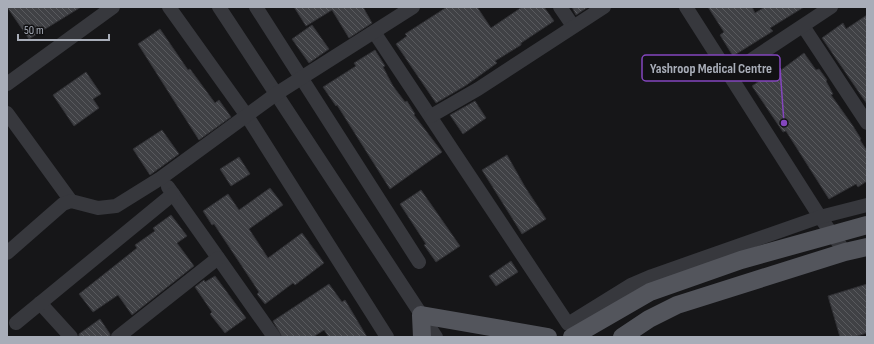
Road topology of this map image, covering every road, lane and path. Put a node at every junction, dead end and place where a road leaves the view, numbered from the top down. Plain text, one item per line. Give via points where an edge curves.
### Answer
1 (113, 7) edge
2 (169, 7) edge
3 (219, 7) edge
4 (256, 7) edge
5 (413, 7) edge
6 (560, 7) edge
7 (604, 7) edge
8 (686, 7) edge
9 (832, 7) edge
10 (573, 26) junction
11 (803, 26) junction
12 (374, 32) junction
13 (730, 74) junction
14 (301, 78) junction
15 (7, 84) edge
16 (276, 94) junction
17 (7, 114) edge
18 (247, 116) junction
19 (431, 116) junction
20 (867, 123) edge
21 (161, 178) junction
22 (173, 194) junction
23 (71, 201) junction
24 (867, 205) edge
25 (820, 217) junction
26 (867, 225) edge
27 (832, 235) junction
28 (867, 247) edge
29 (845, 252) junction
30 (7, 253) edge
31 (218, 258) junction
32 (419, 262) dead end
33 (40, 303) junction
34 (421, 315) junction
35 (16, 323) dead end
36 (71, 337) edge
37 (118, 337) edge
38 (273, 337) edge
39 (387, 337) edge
40 (422, 337) edge
41 (436, 337) edge
42 (548, 337) edge
43 (572, 337) edge
44 (622, 337) edge

1 - 15 street
2 - 18 street
3 - 16 street
4 - 14 street
5 - 12 street
6 - 10 street
7 - 10 street
8 - 13 street
9 - 11 street
10 - 19 street via 478,89
11 - 13 street
11 - 20 street
12 - 14 street
12 - 19 street
13 - 25 street
14 - 16 street
14 - 32 street
16 - 18 street
16 - 34 street
17 - 23 street
18 - 21 street
18 - 39 street
19 - 25 street via 568,324 631,285 652,276
21 - 22 street
21 - 23 street via 116,206 98,208
22 - 31 street
22 - 33 street
23 - 30 street via 54,210
24 - 25 street
25 - 27 street
26 - 27 main road
27 - 29 street
27 - 43 main road via 741,260 650,292
28 - 29 main road
29 - 44 main road via 678,305 649,319
31 - 37 street
31 - 38 street
33 - 35 street
33 - 36 street
34 - 40 main road
34 - 41 street
34 - 42 main road

